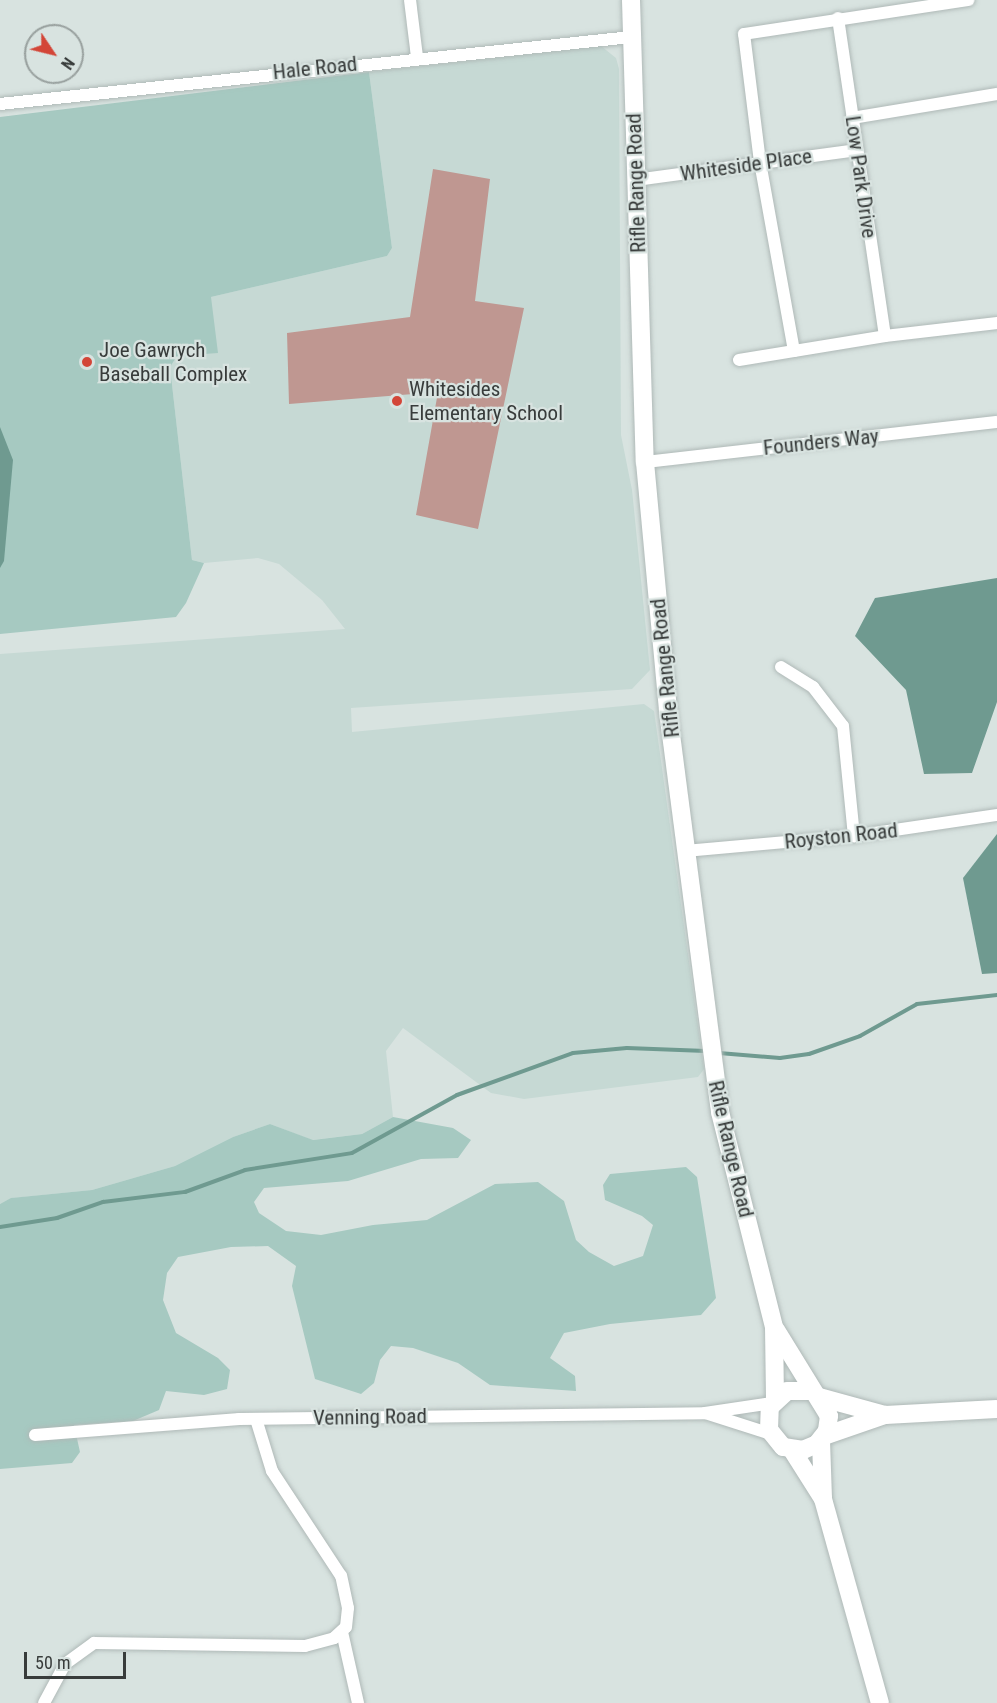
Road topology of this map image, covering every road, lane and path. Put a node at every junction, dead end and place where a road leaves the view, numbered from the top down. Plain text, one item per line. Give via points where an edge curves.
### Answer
1 (410, 0) edge
2 (631, 0) edge
3 (968, 0) edge
4 (838, 18) junction
5 (631, 37) junction
6 (417, 57) junction
7 (997, 94) edge
8 (0, 104) edge
9 (852, 118) junction
10 (857, 150) junction
11 (760, 162) junction
12 (636, 180) junction
13 (997, 323) edge
14 (885, 336) junction
15 (794, 351) junction
16 (739, 360) dead end
17 (997, 422) edge
18 (645, 462) junction
19 (781, 666) dead end
20 (997, 815) edge
21 (854, 836) junction
22 (685, 851) junction
23 (774, 1328) junction
24 (815, 1394) junction
25 (773, 1401) junction
26 (997, 1409) edge
27 (705, 1413) junction
28 (885, 1415) junction
29 (256, 1419) junction
30 (771, 1434) junction
31 (35, 1435) dead end
32 (822, 1438) junction
33 (792, 1450) junction
34 (823, 1499) junction
35 (342, 1632) junction
36 (45, 1701) edge
37 (358, 1703) edge
38 (880, 1703) edge

1 - 6 street
2 - 5 main road, Rifle Range Road
3 - 4 street
4 - 9 street, Low Park Drive
4 - 11 street via 744,34
5 - 6 street, Hale Road
5 - 12 main road, Rifle Range Road
6 - 8 street, Hale Road
7 - 9 street
9 - 10 street, Low Park Drive
10 - 11 street, Whiteside Place
10 - 14 street, Low Park Drive
11 - 12 street, Whiteside Place
11 - 15 street
12 - 18 main road, Rifle Range Road
13 - 14 street
14 - 15 street
15 - 16 street
17 - 18 street, Founders Way
18 - 22 main road, Rifle Range Road
19 - 21 street via 813,687 843,726
20 - 21 street, Royston Road
21 - 22 street, Royston Road
22 - 23 main road, Rifle Range Road via 720,1112
23 - 24 main road, Rifle Range Road
23 - 25 main road, Rifle Range Road
24 - 25 main road via 791,1389
24 - 28 main road
24 - 32 main road via 829,1416
25 - 27 street, Venning Road
25 - 30 main road via 767,1416
26 - 28 main road
27 - 29 street, Venning Road
27 - 30 street, Venning Road
28 - 32 main road
29 - 31 street, Venning Road
29 - 35 street via 272,1471 341,1576 349,1620
30 - 33 main road
32 - 33 main road via 808,1449
32 - 34 main road
33 - 34 main road
34 - 38 main road
35 - 36 street via 305,1646 105,1640 72,1657
35 - 37 street

